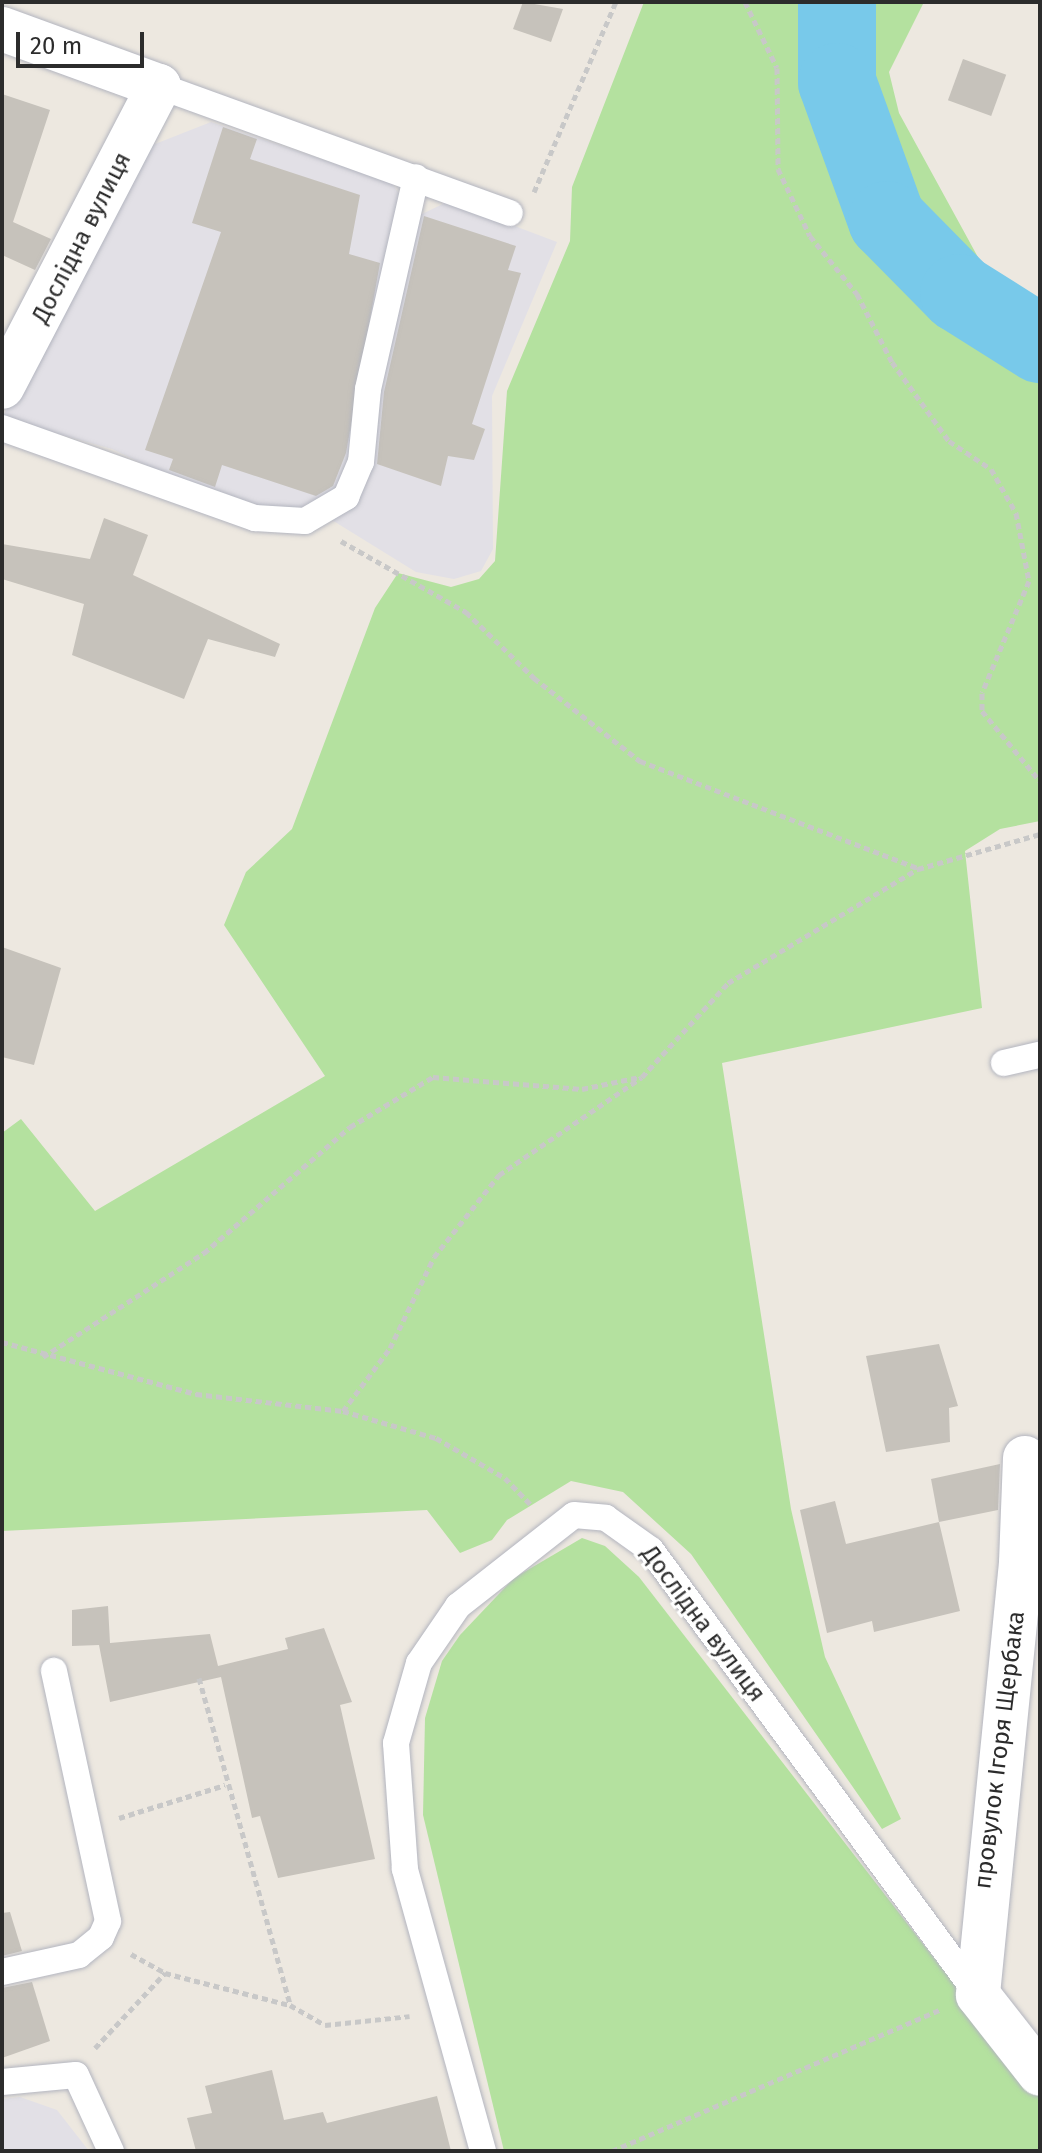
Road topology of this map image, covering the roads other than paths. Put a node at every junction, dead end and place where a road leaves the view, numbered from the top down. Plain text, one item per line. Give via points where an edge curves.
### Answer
1 (2, 29) edge
2 (159, 86) junction
3 (416, 177) junction
4 (510, 213) road end
5 (2, 387) edge
6 (2, 428) edge
7 (1040, 1055) edge
8 (1004, 1063) dead end
9 (1025, 1458) dead end
10 (54, 1671) dead end
11 (2, 1972) edge
12 (978, 1995) junction
13 (1040, 2074) edge
14 (2, 2082) edge
15 (111, 2151) edge
16 (483, 2151) edge

1 - 2 street
2 - 3 lane
2 - 5 street, Дослідна вулиця
3 - 4 lane
3 - 6 lane via 385,304 355,485 305,521 255,518
7 - 8 lane
9 - 12 street, провулок Ігоря Щербака
10 - 11 lane via 107,1901 101,1937 71,1958
12 - 13 street, Дослідна вулиця
12 - 16 lane, Дослідна вулиця via 651,1550 606,1518 574,1515 552,1527 458,1606 419,1663 401,1710 393,1773 405,1869
14 - 15 lane via 76,2075

